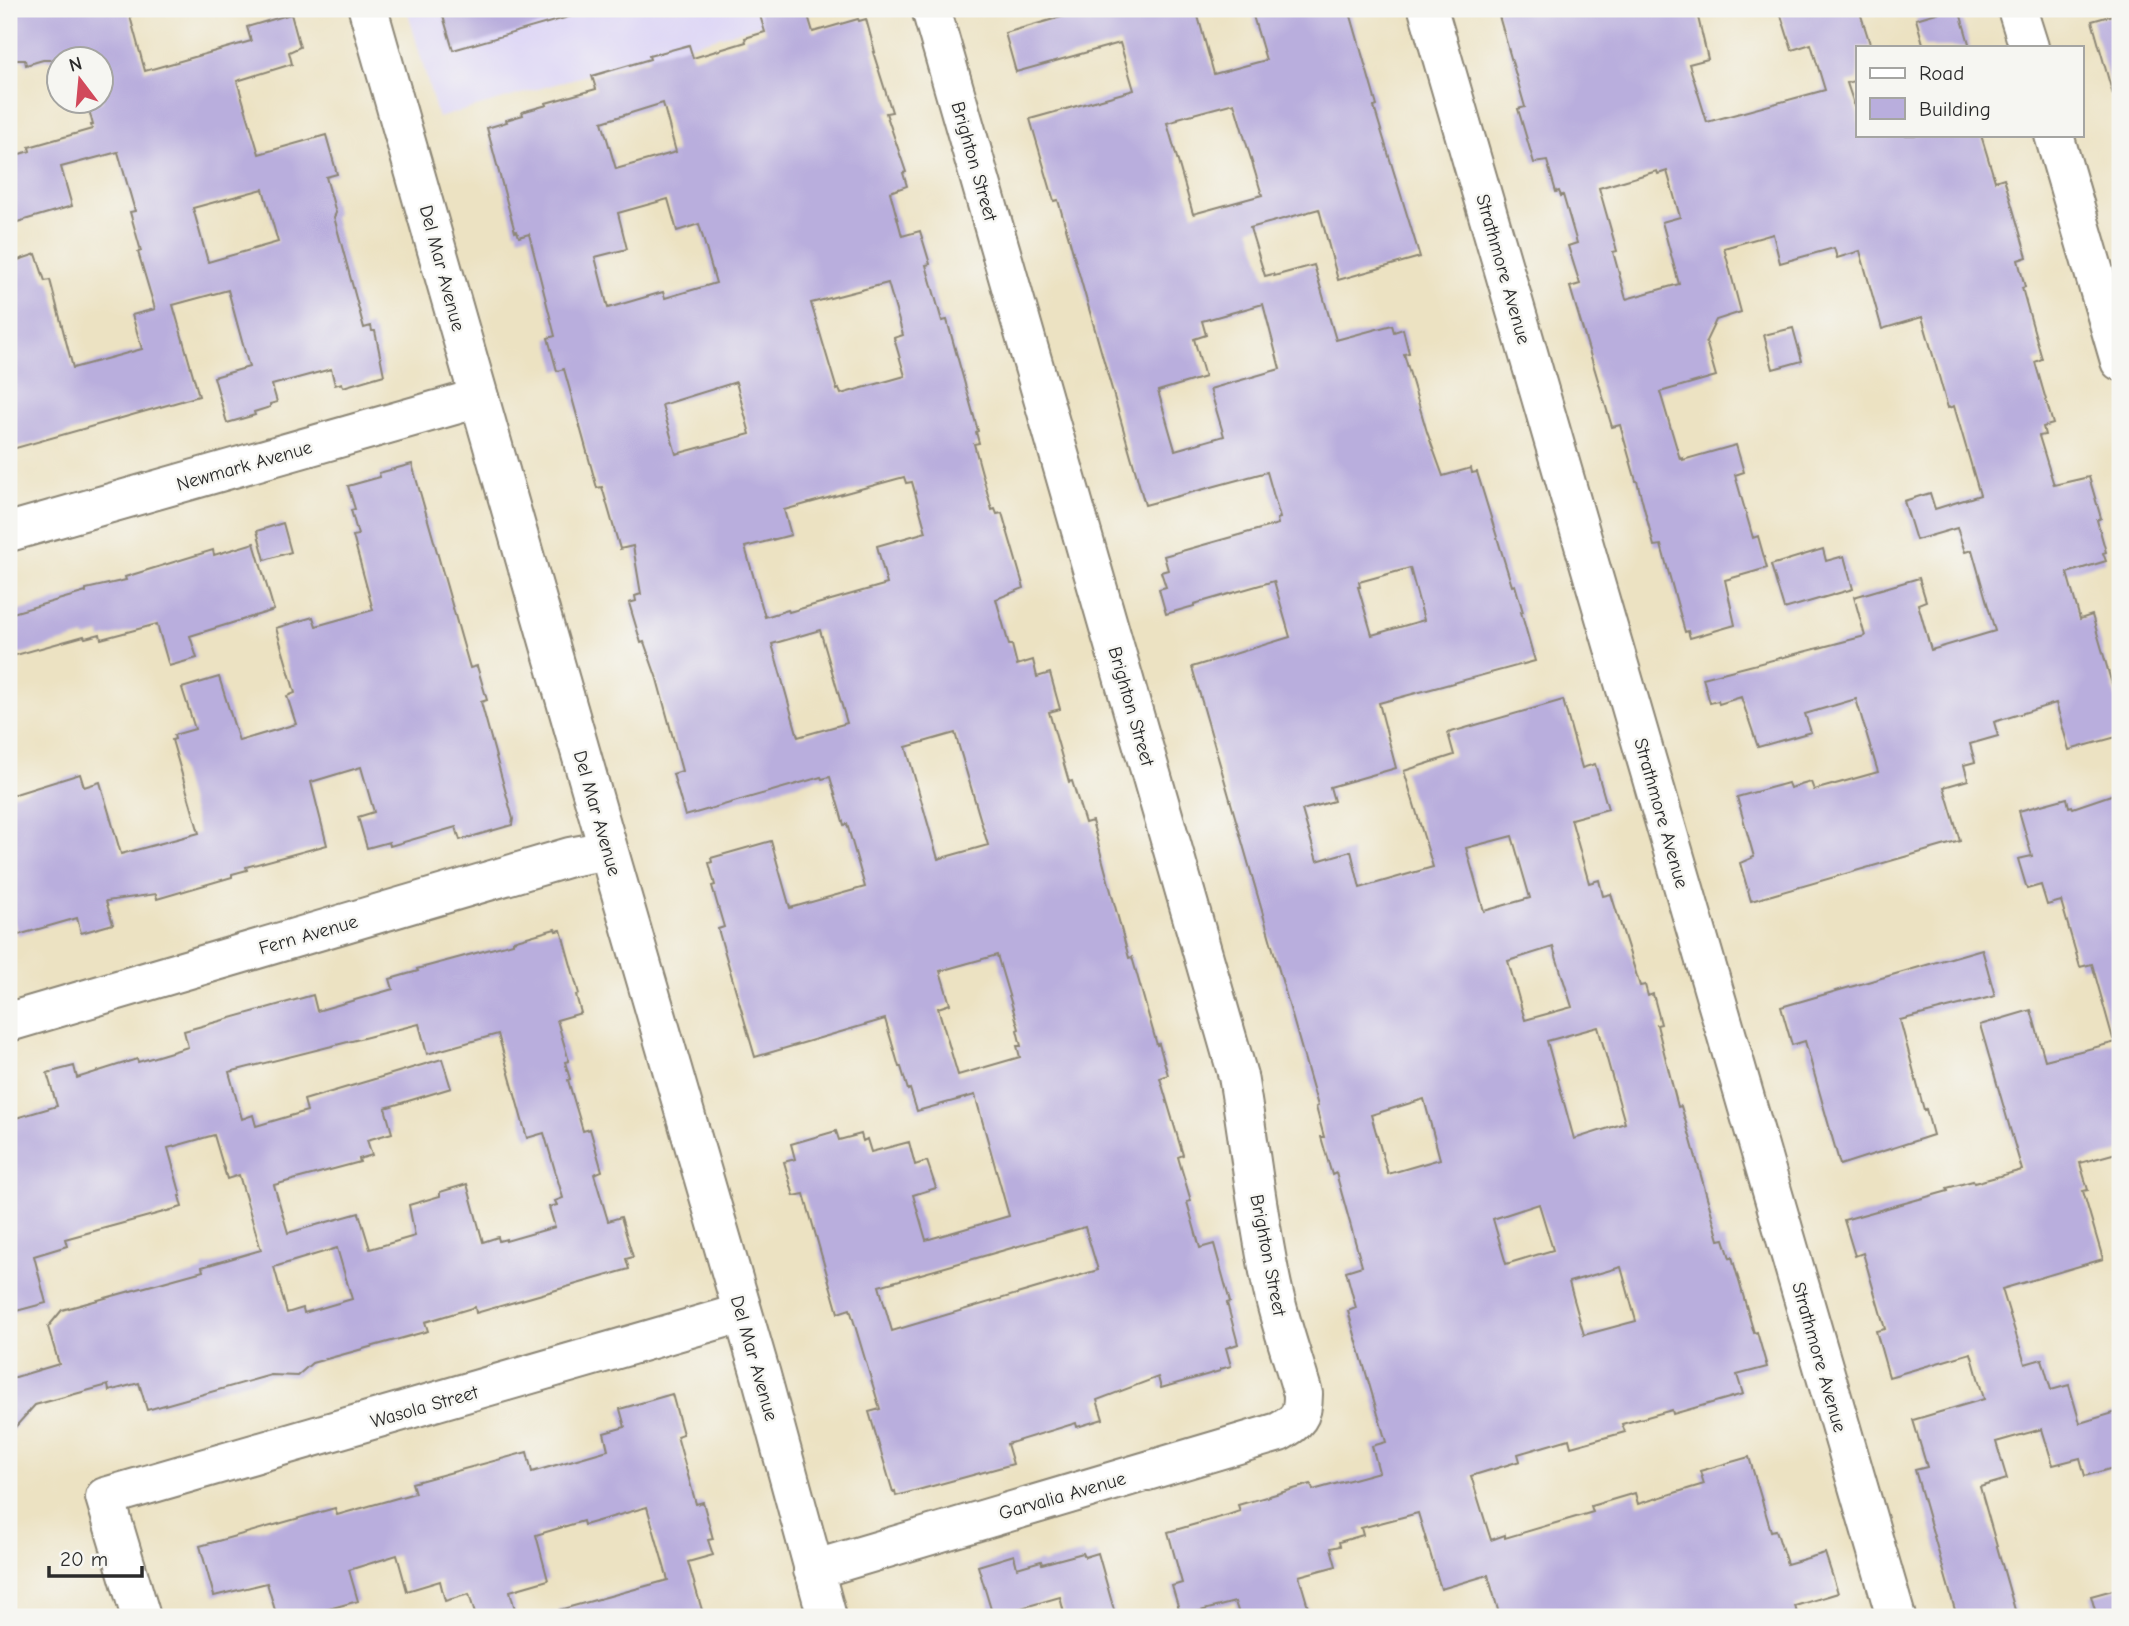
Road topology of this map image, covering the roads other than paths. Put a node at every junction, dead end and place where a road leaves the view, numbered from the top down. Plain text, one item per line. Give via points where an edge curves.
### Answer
1 (368, 9) edge
2 (931, 9) edge
3 (1428, 9) edge
4 (2017, 9) edge
5 (2029, 46) edge
6 (2054, 136) edge
7 (2108, 274) edge
8 (2120, 361) edge
9 (479, 398) junction
10 (9, 532) edge
11 (608, 850) junction
12 (9, 1022) edge
13 (742, 1313) junction
14 (1303, 1409) joint
15 (813, 1570) junction
16 (141, 1617) edge
17 (827, 1617) edge
18 (1896, 1617) edge

1 - 9 street, Del Mar Avenue
2 - 14 street, Brighton Street via 1238,1076 1272,1288 1303,1394
3 - 18 street, Strathmore Avenue
4 - 5 street
6 - 7 street
7 - 8 street
9 - 10 street, Newmark Avenue
9 - 11 street, Del Mar Avenue
11 - 12 street, Fern Avenue via 570,857
11 - 13 street, Del Mar Avenue
13 - 15 street, Del Mar Avenue
13 - 16 street, Wasola Street via 105,1497
14 - 15 street, Garvalia Avenue via 1296,1422 1279,1432
15 - 17 street, Del Mar Avenue

